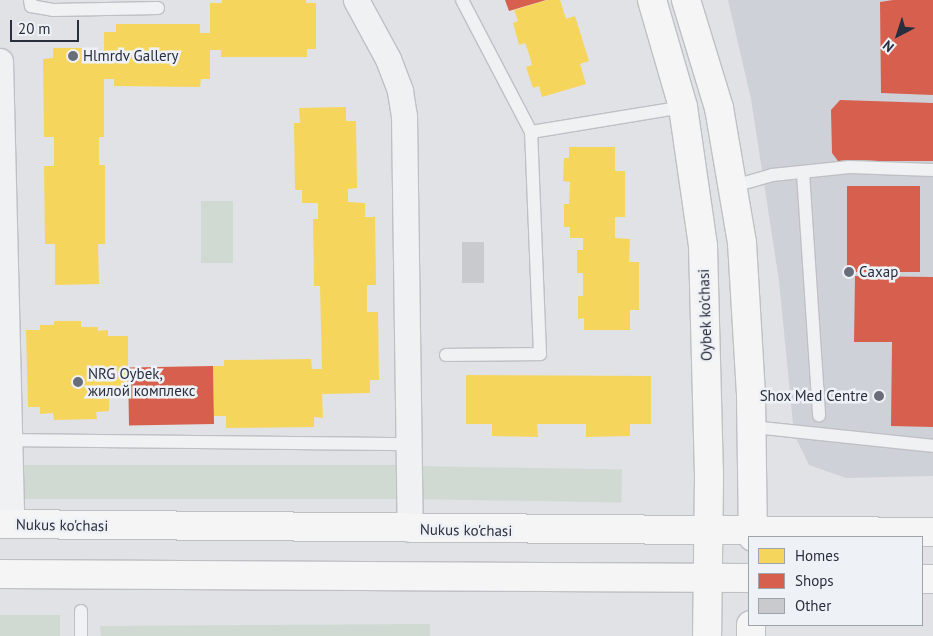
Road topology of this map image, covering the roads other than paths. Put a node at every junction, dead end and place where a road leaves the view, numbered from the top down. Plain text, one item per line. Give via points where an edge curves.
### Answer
1 (30, 0) edge
2 (356, 0) edge
3 (462, 0) edge
4 (652, 0) edge
5 (686, 0) edge
6 (158, 8) dead end
7 (0, 61) edge
8 (683, 107) junction
9 (531, 132) junction
10 (933, 170) edge
11 (803, 173) junction
12 (734, 186) junction
13 (3, 355) edge
14 (446, 355) dead end
15 (818, 415) dead end
16 (752, 427) junction
17 (8, 440) junction
18 (408, 444) junction
19 (933, 446) edge
20 (6, 524) edge
21 (410, 529) junction
22 (708, 532) junction
23 (933, 532) edge
24 (753, 535) edge
25 (0, 574) edge
26 (708, 577) junction
27 (748, 578) edge
28 (81, 611) dead end
29 (81, 636) edge
30 (707, 636) edge

1 - 6 lane via 30,6 53,10
2 - 18 street via 388,59 400,91 404,116
3 - 9 lane
4 - 8 main road, Oybek ko'chasi
5 - 12 main road via 719,108
7 - 13 street
8 - 9 lane
8 - 22 main road, Oybek ko'chasi via 703,246
9 - 14 lane via 540,354
10 - 11 lane via 850,167
11 - 12 lane via 772,175
11 - 15 lane
12 - 16 main road via 742,252
13 - 17 street
16 - 19 lane
16 - 24 main road
17 - 18 lane
17 - 20 street
18 - 21 street
20 - 21 main road, Nukus ko'chasi
21 - 22 main road, Nukus ko'chasi
22 - 24 main road, Nukus ko'chasi
22 - 26 main road, Oybek ko'chasi
23 - 24 main road, Nukus ko'chasi
25 - 26 main road
26 - 27 main road
26 - 30 main road, Oybek ko'chasi
28 - 29 lane

